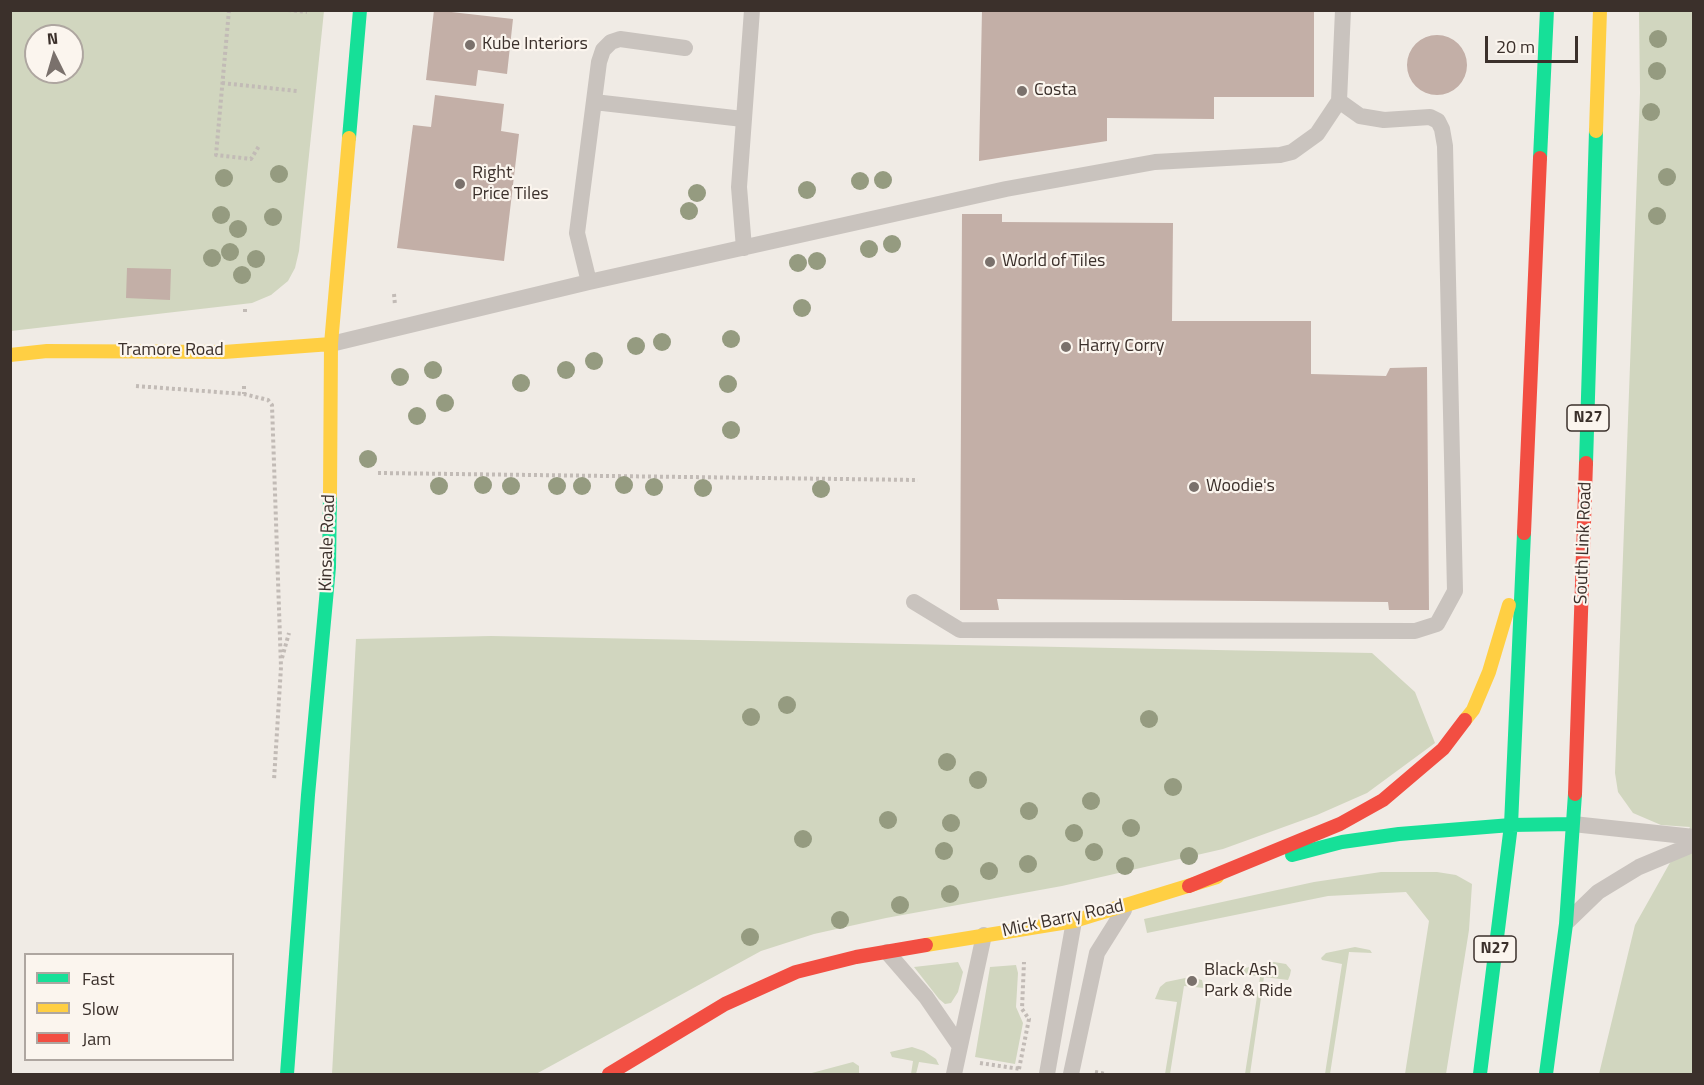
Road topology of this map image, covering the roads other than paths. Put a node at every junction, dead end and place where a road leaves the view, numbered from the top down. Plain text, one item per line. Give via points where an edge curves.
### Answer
1 (360, 10) edge
2 (752, 10) edge
3 (1343, 10) edge
4 (1547, 10) edge
5 (1600, 10) edge
6 (685, 48) dead end
7 (1339, 100) junction
8 (594, 102) junction
9 (743, 119) junction
10 (744, 248) junction
11 (589, 282) junction
12 (331, 344) junction
13 (10, 355) edge
14 (1524, 558) junction
15 (914, 602) dead end
16 (1573, 824) junction
17 (1511, 825) junction
18 (1694, 837) edge
19 (1694, 844) edge
20 (1189, 886) junction
21 (1126, 907) junction
22 (1074, 921) junction
23 (1566, 924) junction
24 (984, 935) junction
25 (887, 952) junction
26 (959, 1045) junction
27 (287, 1074) edge
28 (609, 1074) edge
29 (954, 1074) edge
30 (1047, 1074) edge
31 (1071, 1074) edge
32 (1480, 1074) edge
33 (1546, 1074) edge

1 - 12 main road, Kinsale Road
2 - 9 lane
3 - 7 lane
4 - 14 main road, N27
5 - 16 main road, South Link Road / N27
6 - 8 lane via 620,39 611,42 599,62
7 - 10 lane via 1317,134 1280,155 1118,167
7 - 15 lane via 1360,116 1384,120 1430,117 1442,129 1455,591 1437,624 1415,631 960,630
8 - 9 lane
8 - 11 lane via 577,233
9 - 10 lane via 739,187
10 - 11 lane
11 - 12 lane
12 - 13 main road, Tramore Road via 224,352 47,351
12 - 27 main road, Kinsale Road via 329,567
14 - 17 main road, N27
14 - 20 main road, N27 via 1489,672 1473,710 1443,749 1383,800 1340,824
16 - 17 main road, Mick Barry Road
16 - 18 lane
16 - 23 main road, South Link Road / N27
17 - 20 main road, Mick Barry Road via 1342,842
17 - 32 main road, N27
19 - 23 lane via 1639,867 1598,892
20 - 21 main road, Mick Barry Road
21 - 22 main road, Mick Barry Road
21 - 31 lane via 1097,953
22 - 24 main road, Mick Barry Road
22 - 30 lane
23 - 33 main road, South Link Road / N27
24 - 25 main road, Mick Barry Road
24 - 26 lane
25 - 26 lane via 926,997
25 - 28 main road, Mick Barry Road via 825,964 760,987 683,1027
26 - 29 lane

